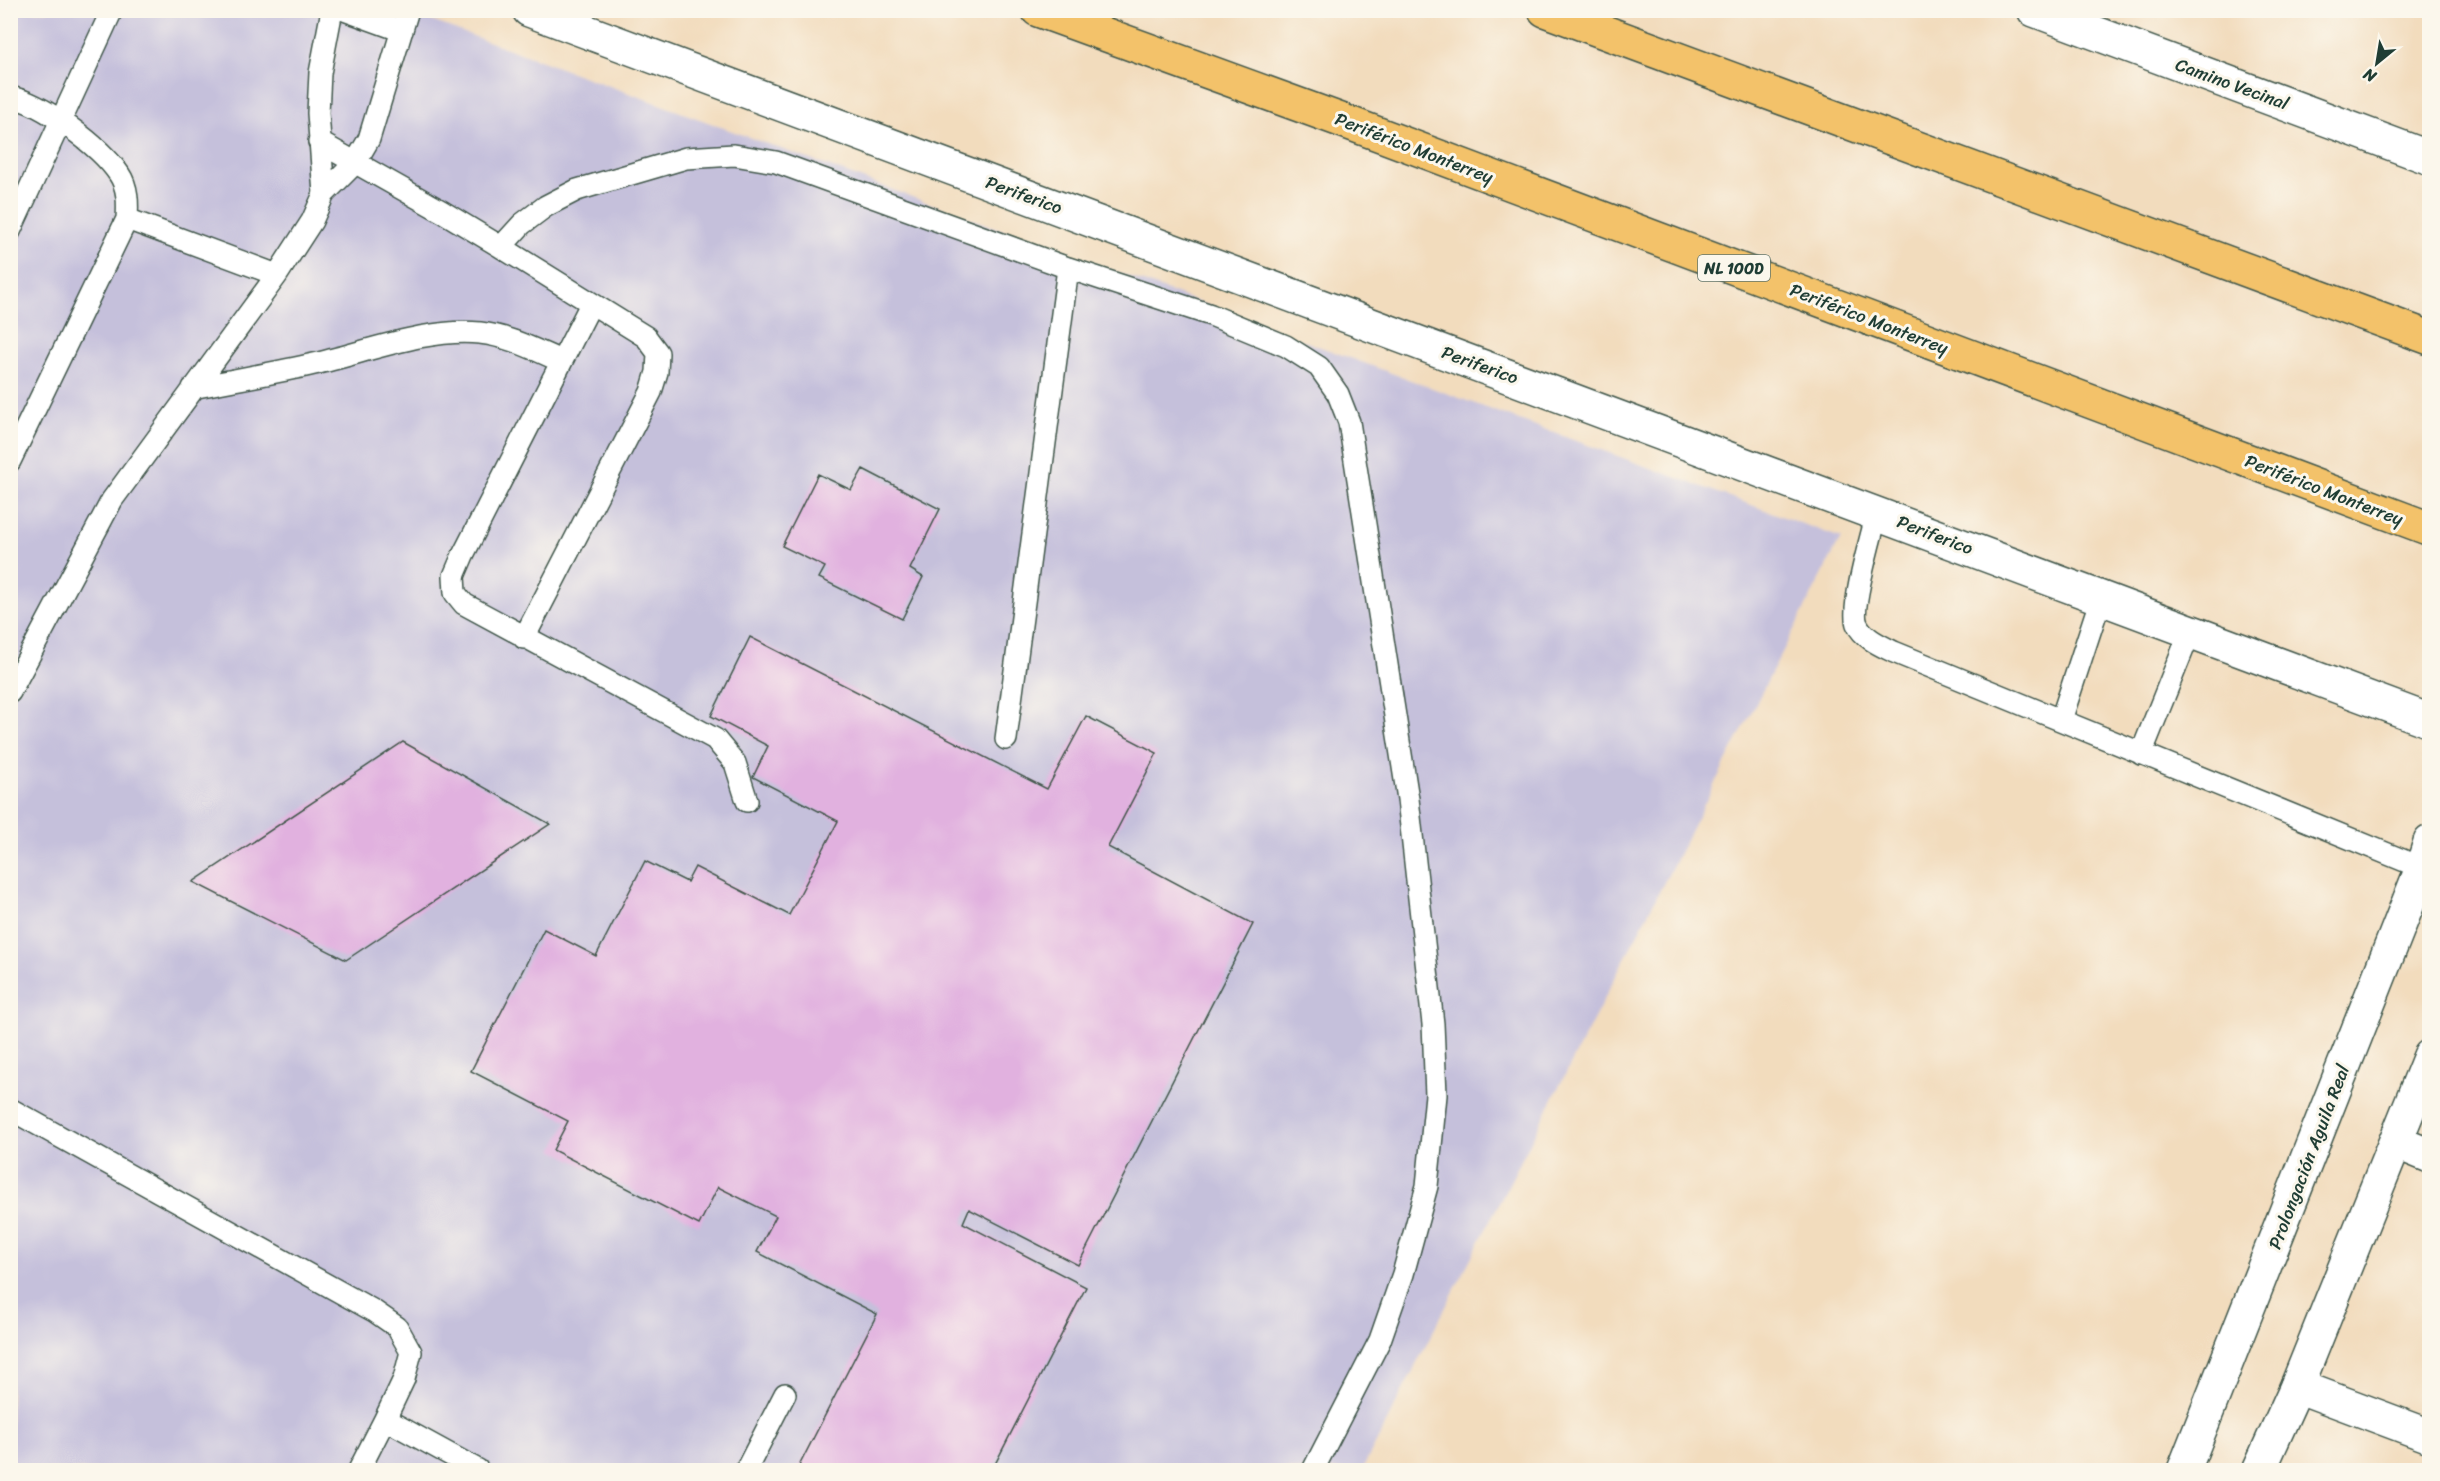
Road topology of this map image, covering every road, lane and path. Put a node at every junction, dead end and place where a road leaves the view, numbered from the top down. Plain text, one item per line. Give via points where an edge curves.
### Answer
1 (112, 10) edge
2 (332, 10) edge
3 (344, 10) edge
4 (408, 10) edge
5 (529, 10) edge
6 (1038, 10) edge
7 (1545, 10) edge
8 (2034, 10) edge
9 (402, 31) junction
10 (10, 97) edge
11 (61, 120) junction
12 (319, 142) junction
13 (2430, 158) edge
14 (355, 163) junction
15 (324, 194) junction
16 (127, 219) junction
17 (10, 231) edge
18 (501, 247) junction
19 (1068, 268) junction
20 (277, 275) junction
21 (591, 304) junction
22 (2430, 338) edge
23 (561, 361) junction
24 (192, 388) junction
25 (10, 461) edge
26 (1877, 513) junction
27 (2430, 529) edge
28 (2101, 598) junction
29 (2190, 632) junction
30 (524, 638) junction
31 (10, 692) edge
32 (2061, 720) junction
33 (2430, 721) edge
34 (1006, 739) dead end
35 (2141, 754) junction
36 (747, 801) dead end
37 (2426, 855) edge
38 (2430, 1056) edge
39 (10, 1109) edge
40 (2396, 1142) junction
41 (2430, 1156) edge
42 (2297, 1386) junction
43 (785, 1394) dead end
44 (385, 1419) junction
45 (2430, 1436) edge
46 (359, 1470) edge
47 (478, 1470) edge
48 (746, 1470) edge
49 (1313, 1470) edge
50 (2184, 1470) edge
51 (2259, 1470) edge

1 - 11 lane
2 - 12 lane via 320,73
3 - 9 lane
4 - 9 lane
5 - 26 street, Periferico
6 - 27 highway, Periférico Monterrey / NL 100D
7 - 22 highway
8 - 13 street, Camino Vecinal
9 - 14 lane via 369,139
10 - 11 lane via 22,99
11 - 16 lane via 120,174 129,198
11 - 17 lane
12 - 14 lane
12 - 15 lane
14 - 15 lane
14 - 18 lane
15 - 20 lane
16 - 20 lane
16 - 25 lane
18 - 19 lane via 522,224 577,190 686,158 734,155 776,162
18 - 21 lane
19 - 34 lane
19 - 49 lane via 1211,315 1286,346 1319,367 1338,394 1349,422 1408,799 1433,1024 1436,1095 1427,1186 1403,1274 1380,1340
20 - 24 lane
21 - 23 lane
21 - 30 lane via 646,337 658,353 657,372 651,393
23 - 24 lane via 507,338 478,332 441,334
23 - 30 lane via 454,576 455,593 464,604
24 - 31 lane via 112,500
26 - 28 street, Periferico
26 - 32 lane via 1856,604 1856,624 1869,639
28 - 29 street, Periferico
28 - 32 lane
29 - 33 street, Periferico
29 - 35 lane
30 - 36 lane via 715,739 735,763
32 - 35 lane
35 - 37 lane
37 - 50 street, Prolongación Aguila Real
38 - 40 street
39 - 44 lane via 374,1311 397,1328 411,1352 404,1379
40 - 41 street
40 - 42 street
42 - 45 street
42 - 51 street
43 - 48 lane
44 - 46 lane
44 - 47 lane

